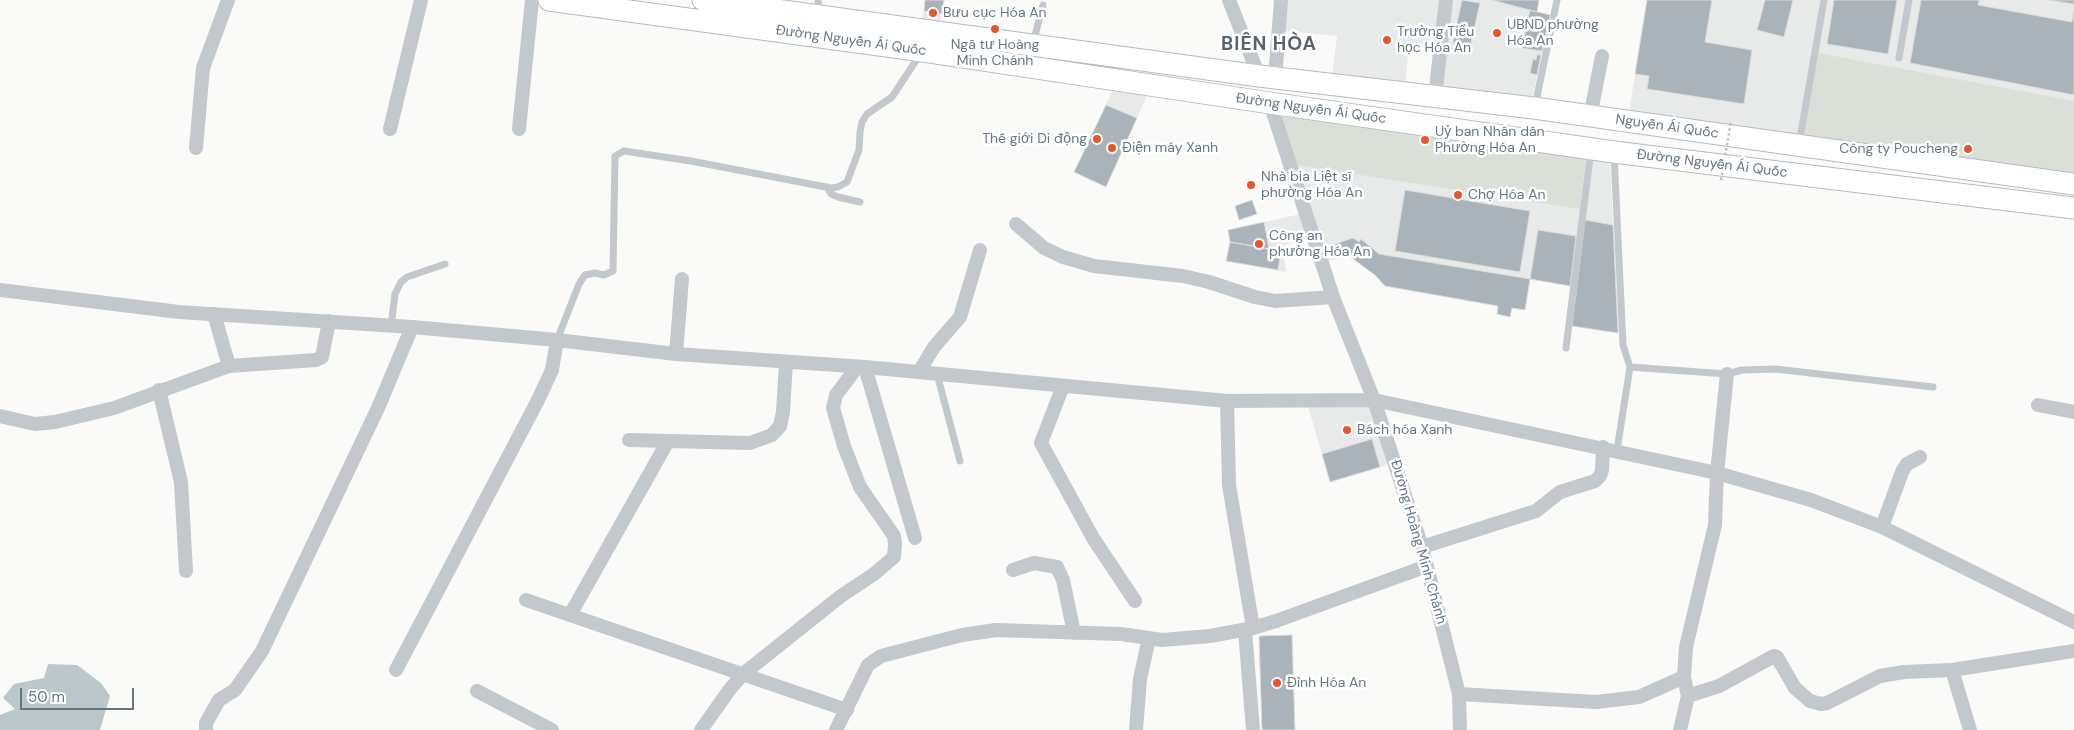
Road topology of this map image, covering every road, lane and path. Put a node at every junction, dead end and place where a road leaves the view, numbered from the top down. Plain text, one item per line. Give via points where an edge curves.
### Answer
1 (228, 0) edge
2 (421, 0) edge
3 (532, 0) edge
4 (549, 0) edge
5 (703, 0) edge
6 (1229, 0) edge
7 (1281, 0) edge
8 (1446, 0) edge
9 (1557, 0) edge
10 (1824, 0) edge
11 (1908, 0) edge
12 (1043, 5) dead end
13 (819, 8) edge
14 (1032, 46) junction
15 (923, 51) junction
16 (1602, 56) dead end
17 (1898, 58) dead end
18 (1267, 77) junction
19 (1435, 97) junction
20 (1270, 103) junction
21 (1534, 108) junction
22 (1590, 117) junction
23 (1731, 121) dead end
24 (390, 129) dead end
25 (519, 129) dead end
26 (1798, 144) junction
27 (196, 148) dead end
28 (1591, 148) junction
29 (1614, 152) junction
30 (1721, 180) dead end
31 (2074, 184) edge
32 (826, 187) junction
33 (860, 202) dead end
34 (2074, 208) edge
35 (1016, 224) dead end
36 (980, 250) dead end
37 (445, 264) dead end
38 (682, 279) dead end
39 (0, 290) edge
40 (1333, 297) junction
41 (214, 314) junction
42 (329, 321) junction
43 (391, 327) junction
44 (412, 327) junction
45 (557, 340) junction
46 (1566, 348) dead end
47 (676, 354) junction
48 (786, 362) junction
49 (228, 366) junction
50 (861, 367) junction
51 (1630, 367) junction
52 (919, 372) junction
53 (937, 374) junction
54 (1727, 374) junction
55 (1063, 386) junction
56 (1933, 387) dead end
57 (159, 390) junction
58 (1374, 400) junction
59 (1227, 401) junction
60 (2038, 405) dead end
61 (2074, 412) edge
62 (0, 416) edge
63 (629, 440) dead end
64 (668, 441) junction
65 (1610, 448) junction
66 (1920, 457) dead end
67 (960, 461) dead end
68 (1717, 472) junction
69 (1882, 527) junction
70 (915, 538) dead end
71 (1422, 547) junction
72 (1427, 566) junction
73 (1014, 570) dead end
74 (186, 571) dead end
75 (526, 600) dead end
76 (1135, 601) dead end
77 (570, 615) junction
78 (2074, 622) edge
79 (1249, 629) junction
80 (1074, 633) junction
81 (1149, 638) junction
82 (2074, 651) edge
83 (396, 670) dead end
84 (1952, 670) junction
85 (743, 674) junction
86 (1684, 676) junction
87 (477, 690) dead end
88 (1459, 694) junction
89 (1688, 696) junction
90 (847, 710) junction
91 (206, 730) edge
92 (552, 730) edge
93 (702, 730) edge
94 (836, 730) edge
95 (1136, 730) edge
96 (1253, 730) edge
97 (1460, 730) edge
98 (1680, 730) edge
99 (1970, 730) edge

1 - 27 street via 203,68
2 - 24 street
3 - 25 street
4 - 15 main road, Đường Nguyễn Ái Quốc
5 - 13 main road, Đường Nguyễn Ái Quốc
6 - 18 street
7 - 18 street
8 - 19 street
9 - 21 lane
10 - 26 lane
11 - 17 lane
12 - 14 lane
13 - 14 main road, Đường Nguyễn Ái Quốc
14 - 18 main road, Đường Nguyễn Ái Quốc
15 - 20 main road, Đường Nguyễn Ái Quốc
15 - 32 lane via 892,97 867,114 862,122 859,150 847,182 838,187
16 - 22 street
18 - 19 main road, Nguyễn Ái Quốc
18 - 20 main road
19 - 21 main road, Nguyễn Ái Quốc
20 - 28 main road, Đường Nguyễn Ái Quốc
20 - 40 street, Đường Hoàng Minh Chánh
21 - 22 main road, Nguyễn Ái Quốc
22 - 26 main road, Nguyễn Ái Quốc
23 - 30 path, bridge
26 - 31 main road, Nguyễn Ái Quốc
28 - 29 main road, Đường Nguyễn Ái Quốc
28 - 46 lane
29 - 34 main road, Đường Nguyễn Ái Quốc
29 - 51 lane via 1624,345
32 - 33 lane via 831,194
32 - 45 lane via 691,160 624,151 615,156 613,270 604,275 586,275 579,284
35 - 40 street via 1044,248 1094,266 1183,276 1275,301
36 - 52 street via 960,317 934,347
37 - 43 lane via 407,276 401,282 395,294
38 - 47 street
39 - 41 street
40 - 58 street, Đường Hoàng Minh Chánh
41 - 42 street
41 - 49 street
42 - 43 street
42 - 49 street via 322,357 316,360
43 - 44 street
44 - 45 street
44 - 91 street via 378,408 262,651 235,690 219,700 206,723
45 - 47 street
45 - 83 street via 552,370 537,402
47 - 48 street
48 - 50 street
48 - 64 street via 783,412 780,426 772,435 750,443
49 - 57 street
50 - 52 street
50 - 70 street
50 - 85 street via 836,394 833,408 860,487 894,536 894,557
51 - 54 lane
51 - 65 lane
52 - 53 street
53 - 55 street
53 - 67 lane
54 - 56 lane via 1775,369
54 - 68 street
55 - 59 street
55 - 76 street via 1041,443 1093,538
57 - 62 street via 114,408 55,422 35,424
57 - 74 street via 181,482
58 - 59 street
58 - 65 street
58 - 71 street, Đường Hoàng Minh Chánh
59 - 79 street via 1229,485
60 - 61 street
63 - 64 street
64 - 77 street
65 - 68 street
65 - 71 street via 1595,481 1560,492 1536,510
66 - 69 street via 1907,464 1902,472
68 - 69 street via 1811,500
68 - 86 street via 1715,525 1686,647
69 - 78 street
71 - 72 street, Đường Hoàng Minh Chánh
72 - 79 street
72 - 88 street, Đường Hoàng Minh Chánh
73 - 80 street via 1034,563 1057,566
75 - 77 street
77 - 85 street
79 - 81 street via 1210,636
79 - 96 street
80 - 81 street
80 - 90 street via 996,630 962,635 881,656 868,665
81 - 95 street via 1140,679
82 - 84 street
84 - 89 street via 1880,676 1821,704 1810,701 1795,688 1774,656 1719,686
84 - 99 street
85 - 90 street
85 - 93 street
86 - 88 street via 1638,697 1596,702
86 - 89 street
87 - 92 street
88 - 97 street, Đường Hoàng Minh Chánh
89 - 98 street
90 - 94 street

